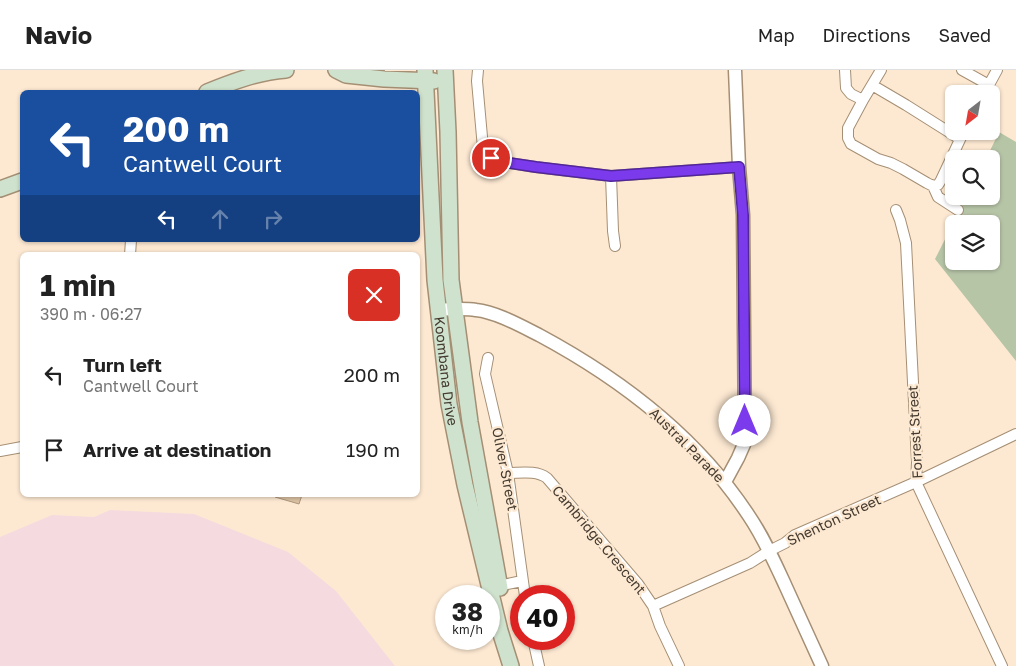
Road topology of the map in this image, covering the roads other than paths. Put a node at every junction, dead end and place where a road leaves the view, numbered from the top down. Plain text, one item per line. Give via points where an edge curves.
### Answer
1 (286, 70) edge
2 (336, 70) edge
3 (478, 70) edge
4 (735, 70) edge
5 (845, 70) edge
6 (881, 70) edge
7 (962, 70) edge
8 (997, 70) edge
9 (250, 74) edge
10 (425, 75) edge
11 (445, 75) edge
12 (388, 79) junction
13 (872, 85) junction
14 (982, 85) edge
15 (989, 85) edge
16 (212, 90) edge
17 (399, 90) edge
18 (863, 100) junction
19 (945, 126) edge
20 (420, 140) edge
21 (960, 140) edge
22 (429, 165) junction
23 (739, 167) junction
24 (611, 176) junction
25 (20, 182) edge
26 (933, 186) junction
27 (0, 189) edge
28 (896, 210) dead end
29 (958, 210) dead end
30 (616, 246) dead end
31 (455, 309) junction
32 (438, 310) junction
33 (488, 358) dead end
34 (1016, 434) edge
35 (20, 446) edge
36 (0, 451) edge
37 (508, 473) junction
38 (725, 482) junction
39 (916, 482) junction
40 (769, 551) junction
41 (522, 581) junction
42 (494, 585) edge
43 (494, 585) edge
44 (500, 585) edge
45 (523, 585) edge
46 (653, 606) junction
47 (500, 613) edge
48 (535, 650) edge
49 (512, 666) edge
50 (538, 666) edge
51 (678, 666) edge
52 (822, 666) edge
53 (1002, 666) edge

1 - 9 main road
2 - 12 main road via 346,75
3 - 24 street via 483,148 491,158
4 - 23 street
5 - 18 street via 846,88
6 - 13 street
7 - 14 street
8 - 15 street
9 - 16 main road
10 - 11 main road
10 - 12 main road
10 - 22 main road, Koombana Drive
11 - 31 main road, Koombana Drive via 450,280
12 - 17 main road
13 - 18 street
13 - 19 street
18 - 26 street via 848,128 851,144
20 - 22 main road
21 - 26 street via 941,180
22 - 32 main road, Koombana Drive
23 - 24 street
23 - 38 street via 743,215 745,442
24 - 30 street
25 - 27 main road
26 - 29 street via 938,198
28 - 39 street, Forrest Street via 906,244
31 - 32 street, Austral Parade
31 - 38 street, Austral Parade via 478,310 510,321 579,358 671,425
31 - 42 main road, Koombana Drive
32 - 43 main road, Koombana Drive via 451,413 465,485
33 - 37 street, Oliver Street via 485,374
34 - 39 street, Shenton Street
35 - 36 street
37 - 41 street, Oliver Street
37 - 46 street, Cambridge Crescent via 533,472 547,478
38 - 40 street, Austral Parade
39 - 40 street, Shenton Street via 795,535
39 - 53 street, Forrest Street
40 - 46 street, Shenton Street via 750,563
40 - 52 street, Austral Parade
41 - 44 street
41 - 45 street, Oliver Street
46 - 51 street, Cambridge Crescent
47 - 49 main road, Koombana Drive
48 - 50 street

